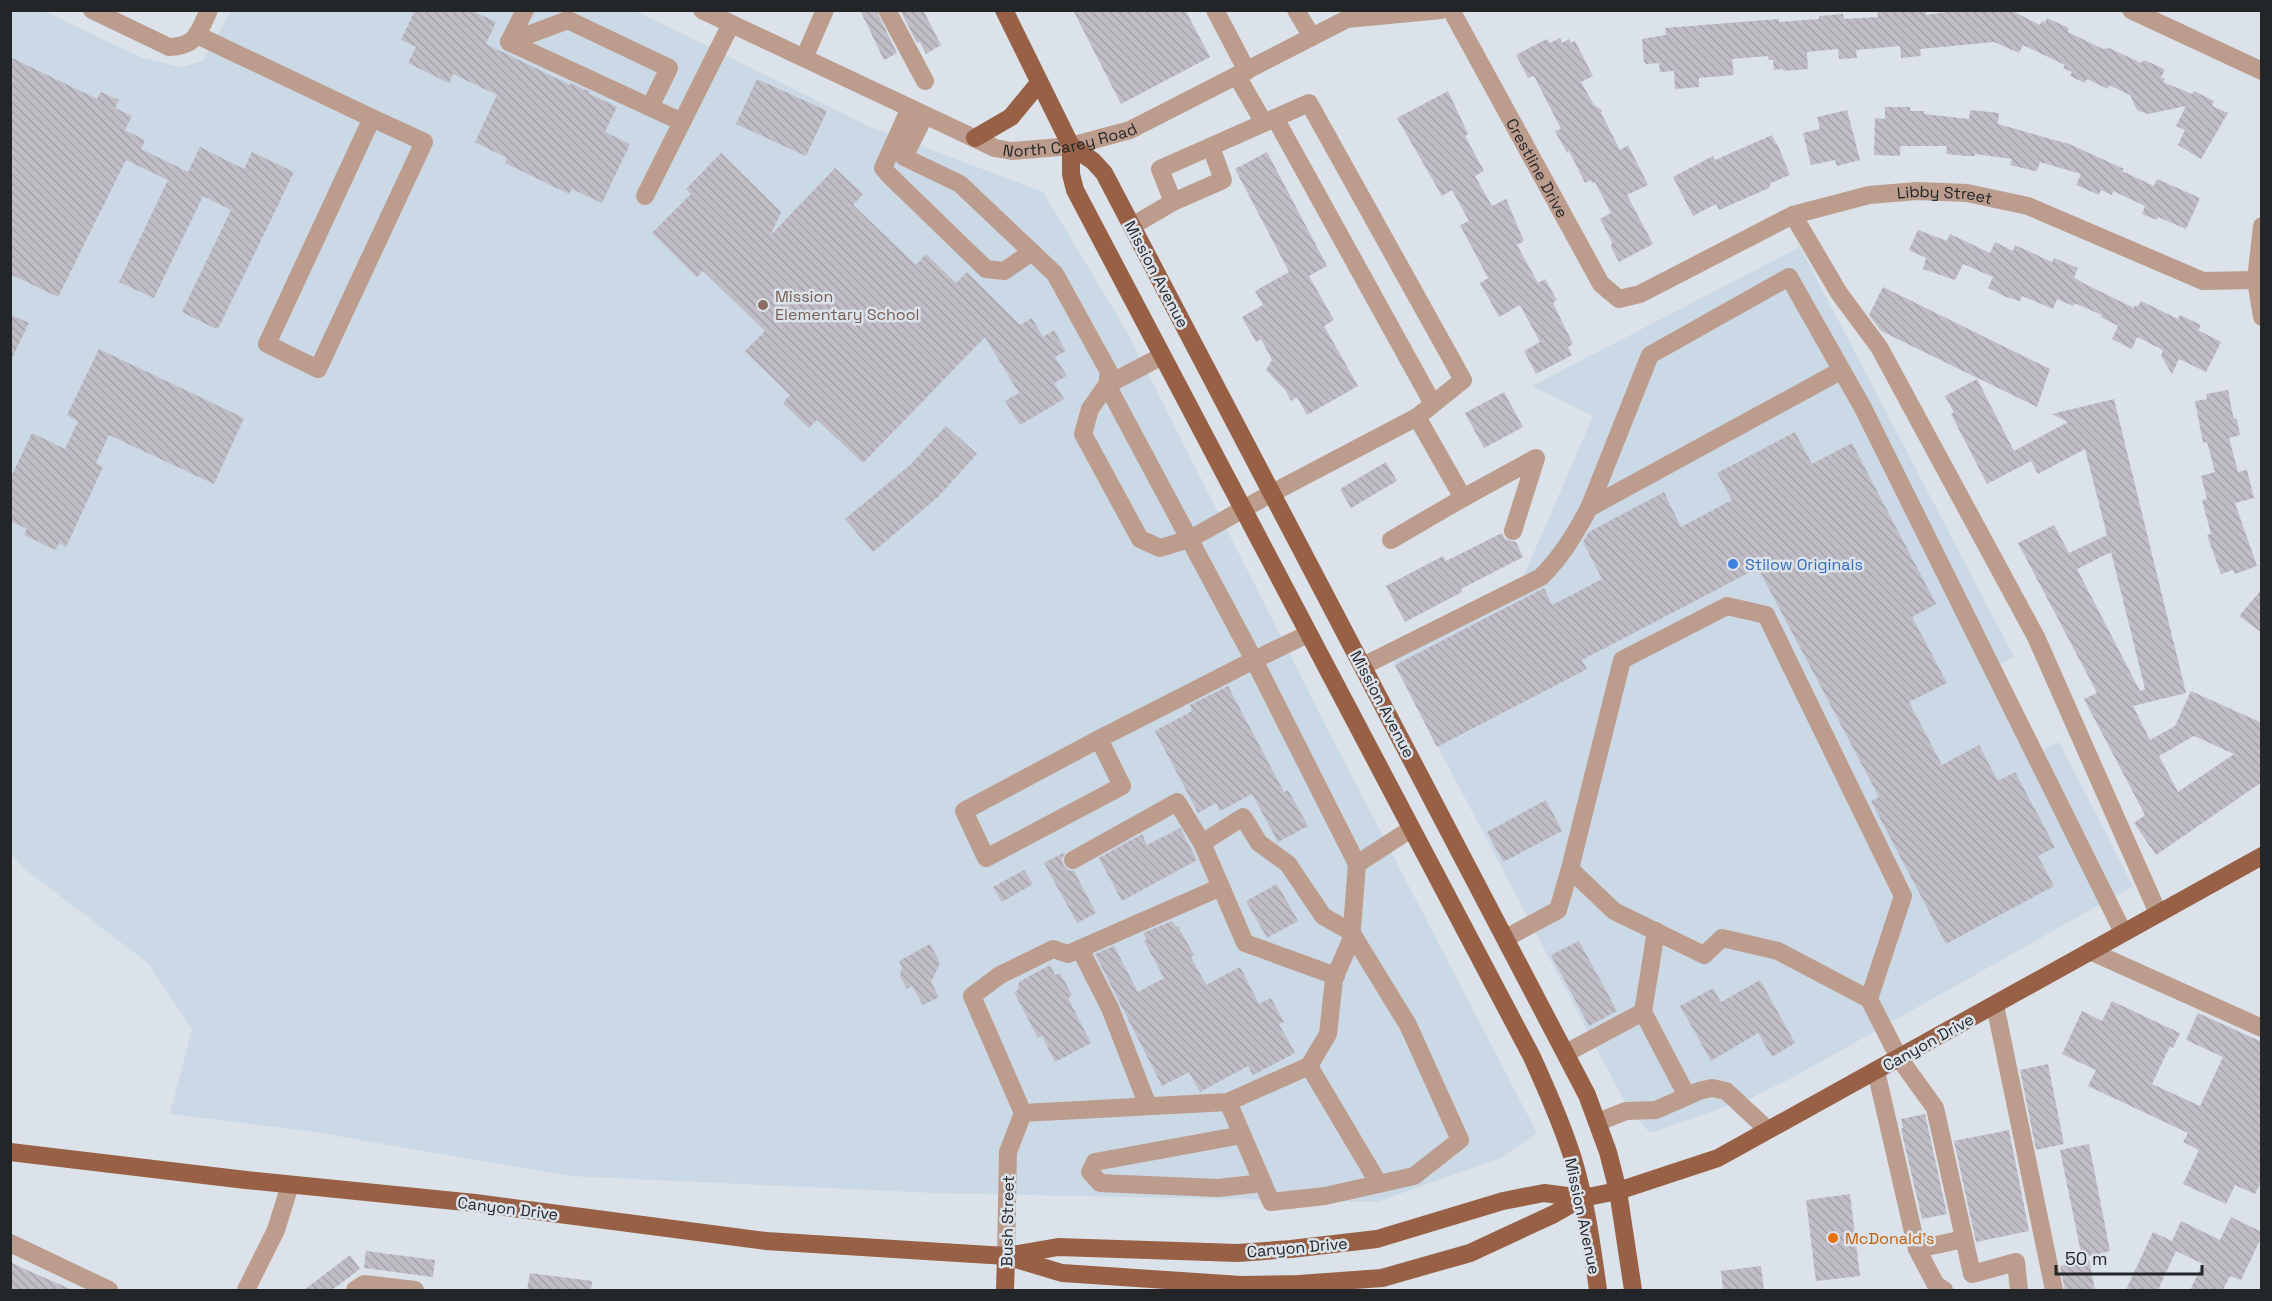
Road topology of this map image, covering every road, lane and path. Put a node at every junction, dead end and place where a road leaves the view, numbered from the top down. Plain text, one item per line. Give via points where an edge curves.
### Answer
1 (92, 10) edge
2 (209, 10) edge
3 (525, 10) edge
4 (702, 10) edge
5 (825, 10) edge
6 (887, 10) edge
7 (1004, 10) edge
8 (1215, 10) edge
9 (1296, 10) edge
10 (1441, 10) edge
11 (1451, 10) edge
12 (2131, 10) edge
13 (731, 24) junction
14 (1312, 37) junction
15 (190, 40) junction
16 (510, 42) junction
17 (804, 58) junction
18 (2262, 71) edge
19 (1242, 73) junction
20 (925, 81) dead end
21 (1039, 83) junction
22 (650, 107) junction
23 (917, 111) junction
24 (372, 118) junction
25 (1269, 121) junction
26 (682, 122) junction
27 (975, 138) junction
28 (1071, 147) junction
29 (1211, 147) junction
30 (904, 157) junction
31 (889, 175) junction
32 (645, 196) dead end
33 (1173, 202) junction
34 (1793, 215) junction
35 (1132, 226) junction
36 (2262, 226) edge
37 (1032, 252) junction
38 (2256, 280) junction
39 (1640, 294) joint
40 (2262, 317) edge
41 (1162, 356) junction
42 (1842, 370) junction
43 (1107, 385) junction
44 (1433, 404) junction
45 (1417, 417) junction
46 (1272, 493) junction
47 (1463, 498) junction
48 (1589, 508) junction
49 (1243, 510) junction
50 (1513, 531) dead end
51 (1190, 539) junction
52 (1391, 540) dead end
53 (1308, 634) junction
54 (1254, 660) junction
55 (1363, 666) junction
56 (1099, 739) junction
57 (1411, 828) junction
58 (1203, 843) junction
59 (2262, 856) edge
60 (1073, 860) dead end
61 (1357, 864) junction
62 (1570, 869) junction
63 (1221, 887) junction
64 (2158, 913) junction
65 (1351, 932) junction
66 (1656, 932) junction
67 (2123, 932) junction
68 (1506, 938) junction
69 (1080, 949) junction
70 (2090, 951) junction
71 (1336, 976) junction
72 (1869, 999) junction
73 (1995, 1005) junction
74 (1643, 1012) junction
75 (2262, 1028) edge
76 (1566, 1053) junction
77 (1899, 1058) junction
78 (1309, 1066) junction
79 (1876, 1071) junction
80 (1687, 1096) junction
81 (1228, 1102) junction
82 (1148, 1106) junction
83 (1023, 1113) junction
84 (1598, 1122) junction
85 (1768, 1130) junction
86 (1242, 1135) junction
87 (10, 1152) edge
88 (1263, 1183) junction
89 (1379, 1184) junction
90 (290, 1185) junction
91 (1618, 1191) junction
92 (1582, 1198) junction
93 (1964, 1239) junction
94 (10, 1243) edge
95 (1917, 1249) junction
96 (1006, 1256) junction
97 (1973, 1282) edge
98 (1383, 1284) edge
99 (1241, 1288) edge
100 (109, 1290) edge
101 (246, 1290) edge
102 (355, 1290) edge
103 (415, 1290) edge
104 (1005, 1290) edge
105 (1598, 1290) edge
106 (1633, 1290) edge
107 (1944, 1290) edge
108 (2019, 1290) edge
109 (2054, 1290) edge

1 - 15 street via 169,47
2 - 15 street
3 - 16 street
4 - 13 street, North Carey Road
5 - 17 street
6 - 20 street
7 - 21 main road, Mission Avenue
8 - 19 street
9 - 14 street
10 - 14 street, North Carey Road via 1347,19
11 - 39 street, Crestline Drive via 1601,284 1619,299
12 - 18 street
13 - 17 street, North Carey Road
13 - 26 street
14 - 19 street, North Carey Road
15 - 24 street
16 - 22 street
16 - 22 street via 568,20 669,68
17 - 23 street, North Carey Road
19 - 25 street
19 - 28 street, North Carey Road via 1130,130
21 - 27 main road via 1011,117
21 - 28 main road, Mission Avenue
22 - 26 street
23 - 27 street, North Carey Road
23 - 30 street
23 - 31 street via 883,168
24 - 24 street via 267,344 318,369 424,142
25 - 29 street
25 - 44 street
25 - 44 street via 1309,103 1463,380
26 - 32 street
27 - 28 street, North Carey Road via 1012,151
28 - 35 main road, Mission Avenue via 1104,173
28 - 41 main road, Mission Avenue via 1075,190
29 - 33 street via 1223,180
29 - 33 street via 1161,169
30 - 31 street
30 - 37 street via 960,184
31 - 37 street via 986,269 1004,271
33 - 35 street
34 - 38 street, Libby Street via 1869,195 1917,191 1967,193 2028,206 2203,280
34 - 39 street, Libby Street
34 - 64 street via 1839,293 1879,347 2036,637
35 - 46 main road, Mission Avenue
36 - 38 street
37 - 43 street via 1055,274 1109,372
38 - 40 street
41 - 43 street
41 - 49 main road, Mission Avenue
42 - 48 street
42 - 48 street via 1789,278 1650,355
42 - 67 street
43 - 51 street
43 - 51 street via 1090,409 1083,434 1140,539 1160,548
44 - 45 street
45 - 46 street
45 - 47 street
46 - 49 street
46 - 55 main road, Mission Avenue
47 - 50 street via 1536,458
47 - 52 street
48 - 55 street via 1573,539 1541,577
49 - 51 street
49 - 53 main road, Mission Avenue
51 - 54 street
53 - 54 street
53 - 57 main road, Mission Avenue
54 - 56 street
54 - 61 street
55 - 68 main road, Mission Avenue
56 - 56 street via 964,812 986,858 1122,786
57 - 61 street
57 - 92 main road, Mission Avenue via 1532,1057 1565,1134
58 - 60 street via 1177,802
58 - 63 street
58 - 65 street via 1243,817 1259,843 1288,864 1323,916
59 - 64 main road, Canyon Drive
61 - 65 street
62 - 66 street via 1614,911
62 - 68 street via 1558,910
62 - 72 street via 1622,660 1727,606 1766,615 1903,896
63 - 69 street
63 - 71 street via 1245,943
64 - 67 main road, Canyon Drive
65 - 71 street
65 - 89 street via 1408,1025 1460,1140 1414,1176
66 - 72 street via 1704,955 1722,938 1778,951
66 - 74 street
67 - 70 main road, Canyon Drive
68 - 76 main road, Mission Avenue
69 - 82 street via 1110,1008
69 - 83 street via 1068,954 1053,949 1000,975 972,996
70 - 73 main road, Canyon Drive
70 - 75 street
71 - 78 street via 1328,1034
72 - 77 street
73 - 77 main road, Canyon Drive
73 - 109 street
74 - 76 street
74 - 80 street
76 - 84 main road, Mission Avenue
77 - 79 main road, Canyon Drive
77 - 93 street via 1935,1108
78 - 81 street
78 - 89 street
79 - 85 main road, Canyon Drive
79 - 95 street
80 - 84 street via 1656,1110 1626,1111
80 - 85 street via 1712,1088 1726,1091
81 - 82 street
81 - 86 street
82 - 83 street
83 - 96 street, Bush Street via 1008,1152
84 - 91 main road, Mission Avenue
85 - 91 main road, Canyon Drive via 1718,1158
86 - 88 street
86 - 88 street via 1095,1161 1090,1172 1100,1184 1218,1188
87 - 90 main road, Canyon Drive
88 - 89 street via 1271,1202
90 - 96 main road, Canyon Drive via 475,1203 766,1241
90 - 101 street via 276,1230
91 - 92 main road, Canyon Drive
91 - 106 main road, Mission Avenue
92 - 96 main road, Canyon Drive via 1544,1193 1503,1201 1377,1239 1291,1249 1238,1253 1058,1247
92 - 98 main road, Canyon Drive via 1470,1253
92 - 105 main road, Mission Avenue
93 - 95 street
93 - 97 street
94 - 100 street
95 - 107 street via 1936,1285
96 - 99 main road, Canyon Drive via 1062,1273
96 - 104 main road, Bush Street
97 - 108 street via 2016,1262
98 - 99 main road, Canyon Drive
102 - 103 street via 364,1284

